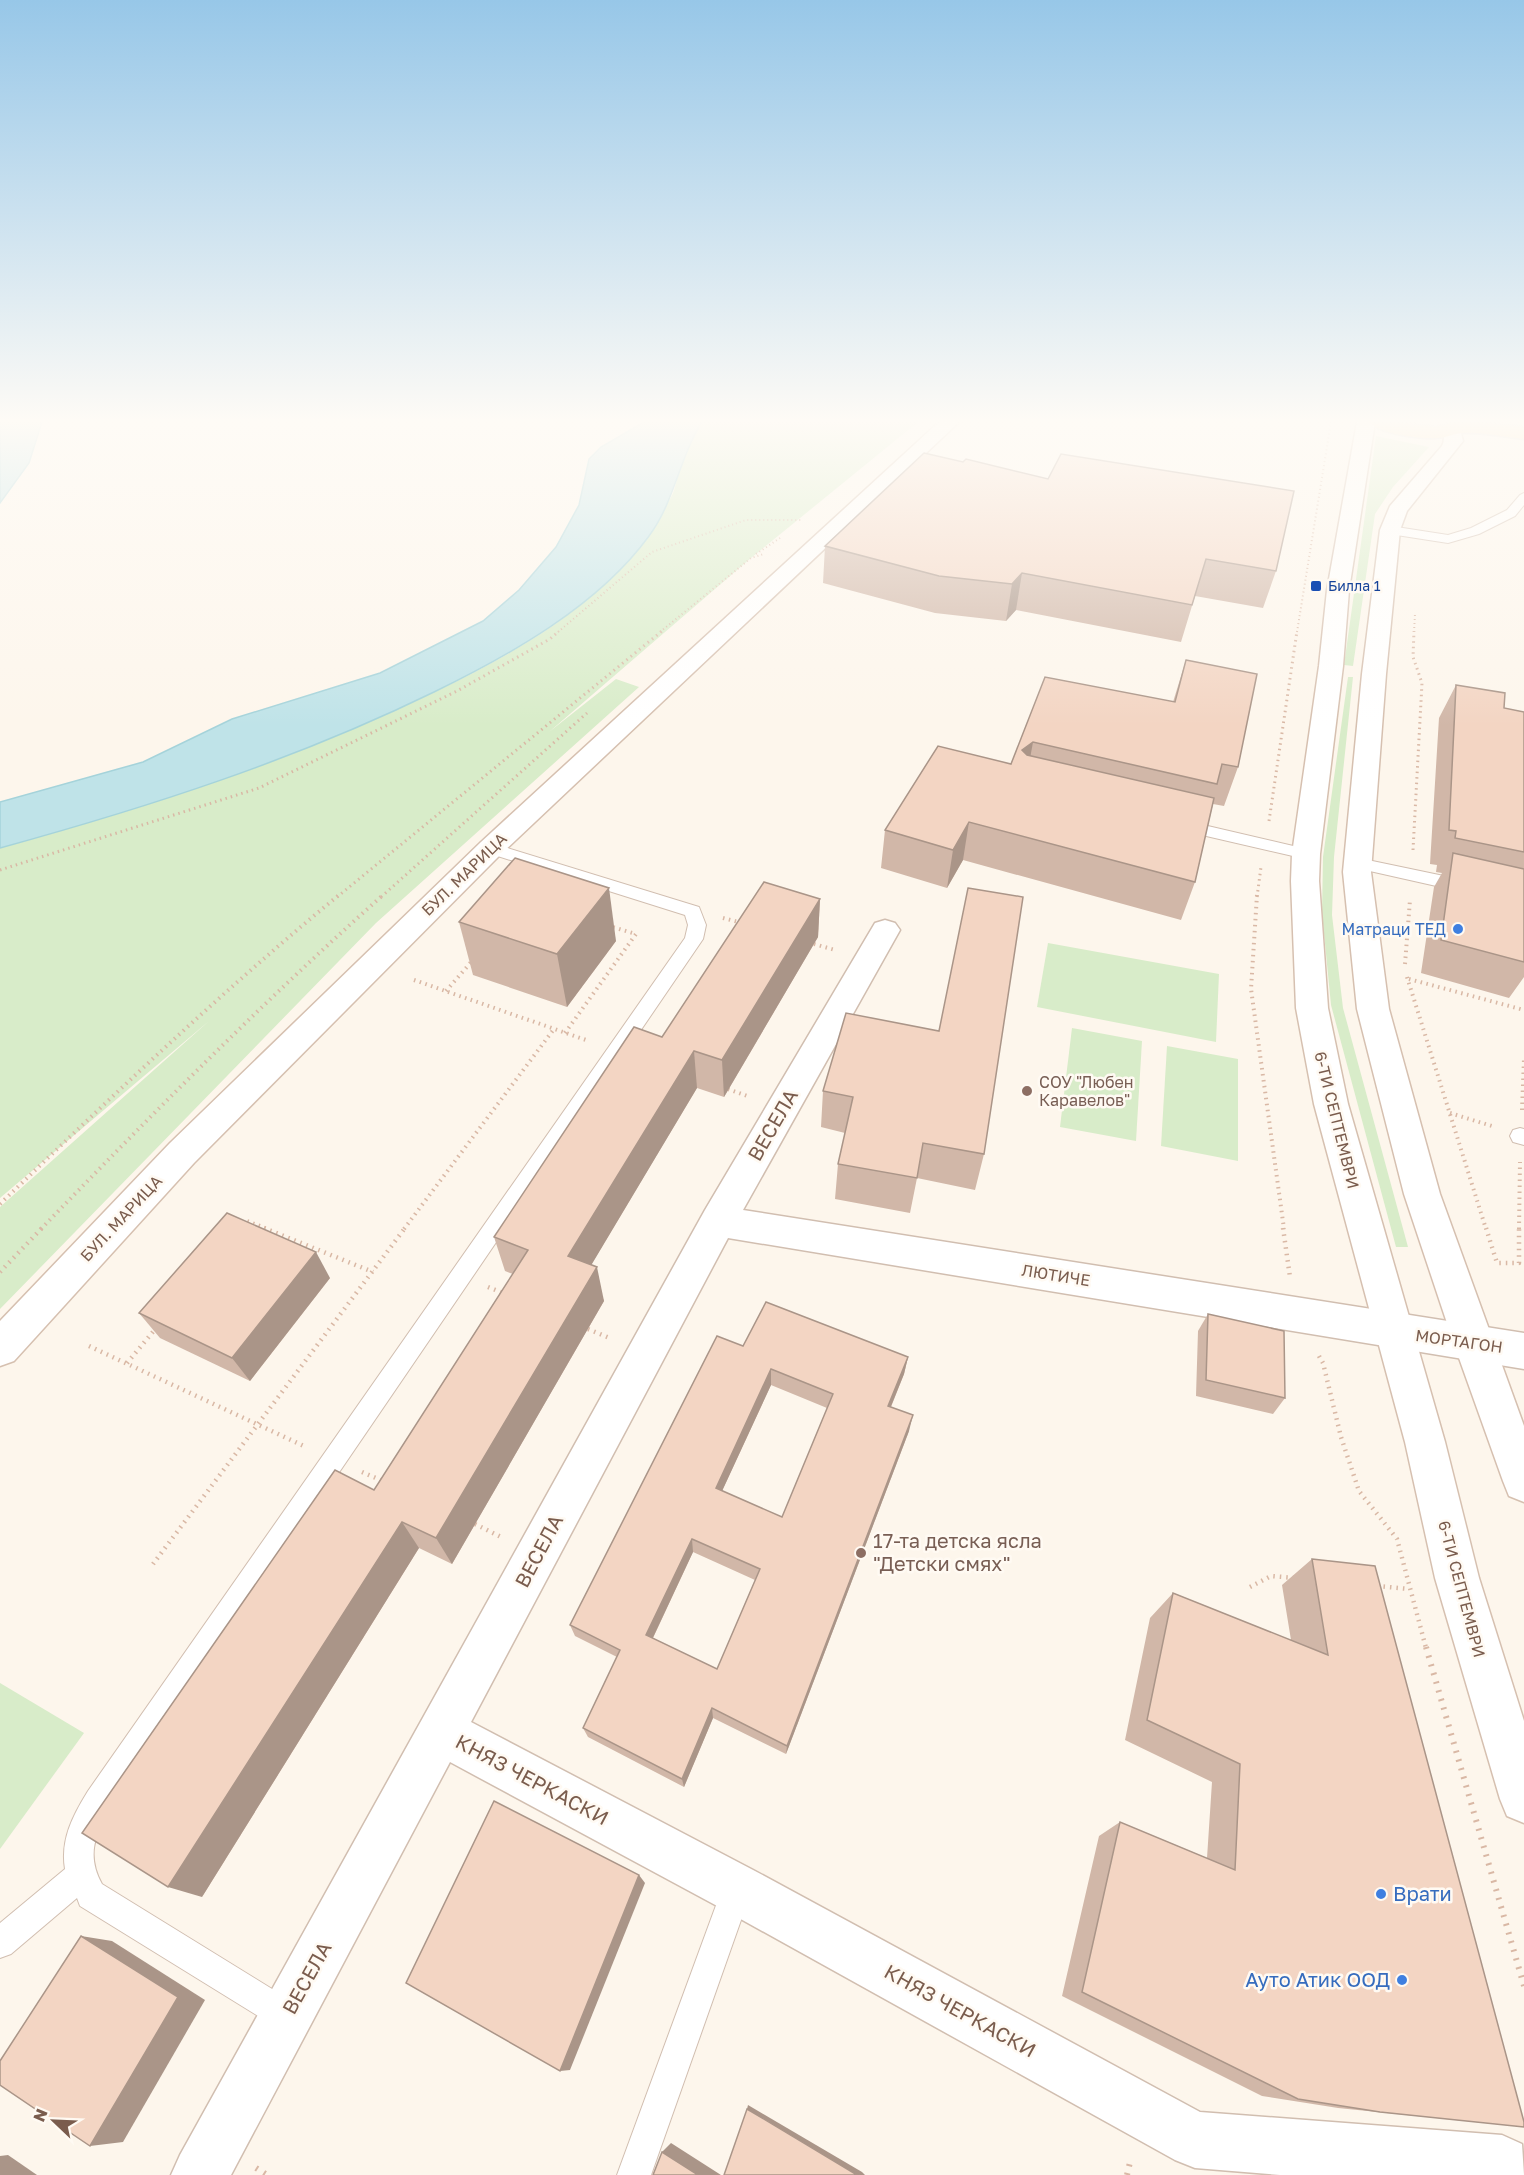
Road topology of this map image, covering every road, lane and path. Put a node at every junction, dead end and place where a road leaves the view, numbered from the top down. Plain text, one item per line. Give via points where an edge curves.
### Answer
1 (736, 524) edge
2 (800, 524) edge
3 (841, 524) edge
4 (1349, 524) edge
5 (1392, 524) edge
6 (1490, 524) edge
7 (796, 526) dead end
8 (1390, 530) junction
9 (787, 532) dead end
10 (767, 552) dead end
11 (751, 558) junction
12 (1415, 611) dead end
13 (1162, 820) edge
14 (490, 848) junction
15 (1306, 854) junction
16 (1358, 862) junction
17 (0, 870) edge
18 (1412, 875) junction
19 (1484, 891) edge
20 (602, 924) edge
21 (885, 930) dead end
22 (474, 958) edge
23 (1408, 979) junction
24 (414, 980) dead end
25 (446, 991) junction
26 (1524, 1010) edge
27 (554, 1029) junction
28 (565, 1033) junction
29 (615, 1050) junction
30 (1524, 1059) edge
31 (1450, 1113) junction
32 (1522, 1137) edge
33 (0, 1204) edge
34 (1520, 1210) junction
35 (1524, 1214) edge
36 (718, 1221) junction
37 (240, 1230) edge
38 (373, 1272) junction
39 (461, 1275) junction
40 (504, 1294) edge
41 (164, 1319) edge
42 (1393, 1332) junction
43 (1473, 1344) junction
44 (89, 1346) dead end
45 (0, 1348) edge
46 (1524, 1351) edge
47 (127, 1364) junction
48 (259, 1425) junction
49 (334, 1459) junction
50 (1524, 1481) edge
51 (387, 1483) edge
52 (153, 1564) dead end
53 (1303, 1579) dead end
54 (1367, 1586) edge
55 (1250, 1587) dead end
56 (1409, 1589) dead end
57 (442, 1732) junction
58 (1524, 1799) edge
59 (80, 1876) junction
60 (737, 1889) junction
61 (0, 1943) edge
62 (287, 2016) junction
63 (1503, 2169) edge
64 (200, 2175) edge
65 (634, 2175) edge

1 - 17 path via 652,552 550,639 458,691 259,788
2 - 7 path
3 - 14 street, БУЛ. МАРИЦА
4 - 15 street, 6-ТИ СЕПТЕМВРИ
5 - 8 street
6 - 8 lane via 1448,539
8 - 16 street
9 - 11 path
10 - 11 path
11 - 33 path via 295,931 122,1087
12 - 18 path via 1413,657 1422,683
13 - 15 lane
14 - 29 lane via 693,911 697,925 694,939
14 - 45 street, БУЛ. МАРИЦА via 182,1153
15 - 42 street, 6-ТИ СЕПТЕМВРИ via 1312,1008 1330,1104
16 - 18 lane
16 - 43 street via 1373,1009 1422,1194
18 - 19 lane
18 - 23 path via 1405,968
20 - 28 path via 636,934
21 - 36 street, ВЕСЕЛА
22 - 25 path
23 - 26 path
23 - 31 path
24 - 25 path
25 - 27 path
27 - 28 path
27 - 38 path
28 - 29 path
29 - 39 lane
30 - 32 path
31 - 32 path
31 - 34 path via 1497,1263 1519,1263
32 - 34 path
34 - 35 path
36 - 42 street, ЛЮТИЧЕ
36 - 57 street, ВЕСЕЛА
37 - 38 path via 247,1221
38 - 48 path
39 - 40 path
39 - 49 lane
41 - 47 path
42 - 43 street, МОРТАГОН
42 - 58 street, 6-ТИ СЕПТЕМВРИ via 1425,1442 1457,1578
43 - 46 street, МОРТАГОН
43 - 50 street
44 - 47 path
47 - 48 path
48 - 49 path
48 - 52 path
49 - 51 path
49 - 59 lane via 83,1825 76,1853
53 - 55 path via 1271,1576
54 - 56 path
57 - 60 street, КНЯЗ ЧЕРКАСКИ
57 - 62 street, ВЕСЕЛА
59 - 61 lane
59 - 62 lane via 91,1894
60 - 63 street, КНЯЗ ЧЕРКАСКИ via 1194,2140
60 - 65 lane
62 - 64 street, ВЕСЕЛА

